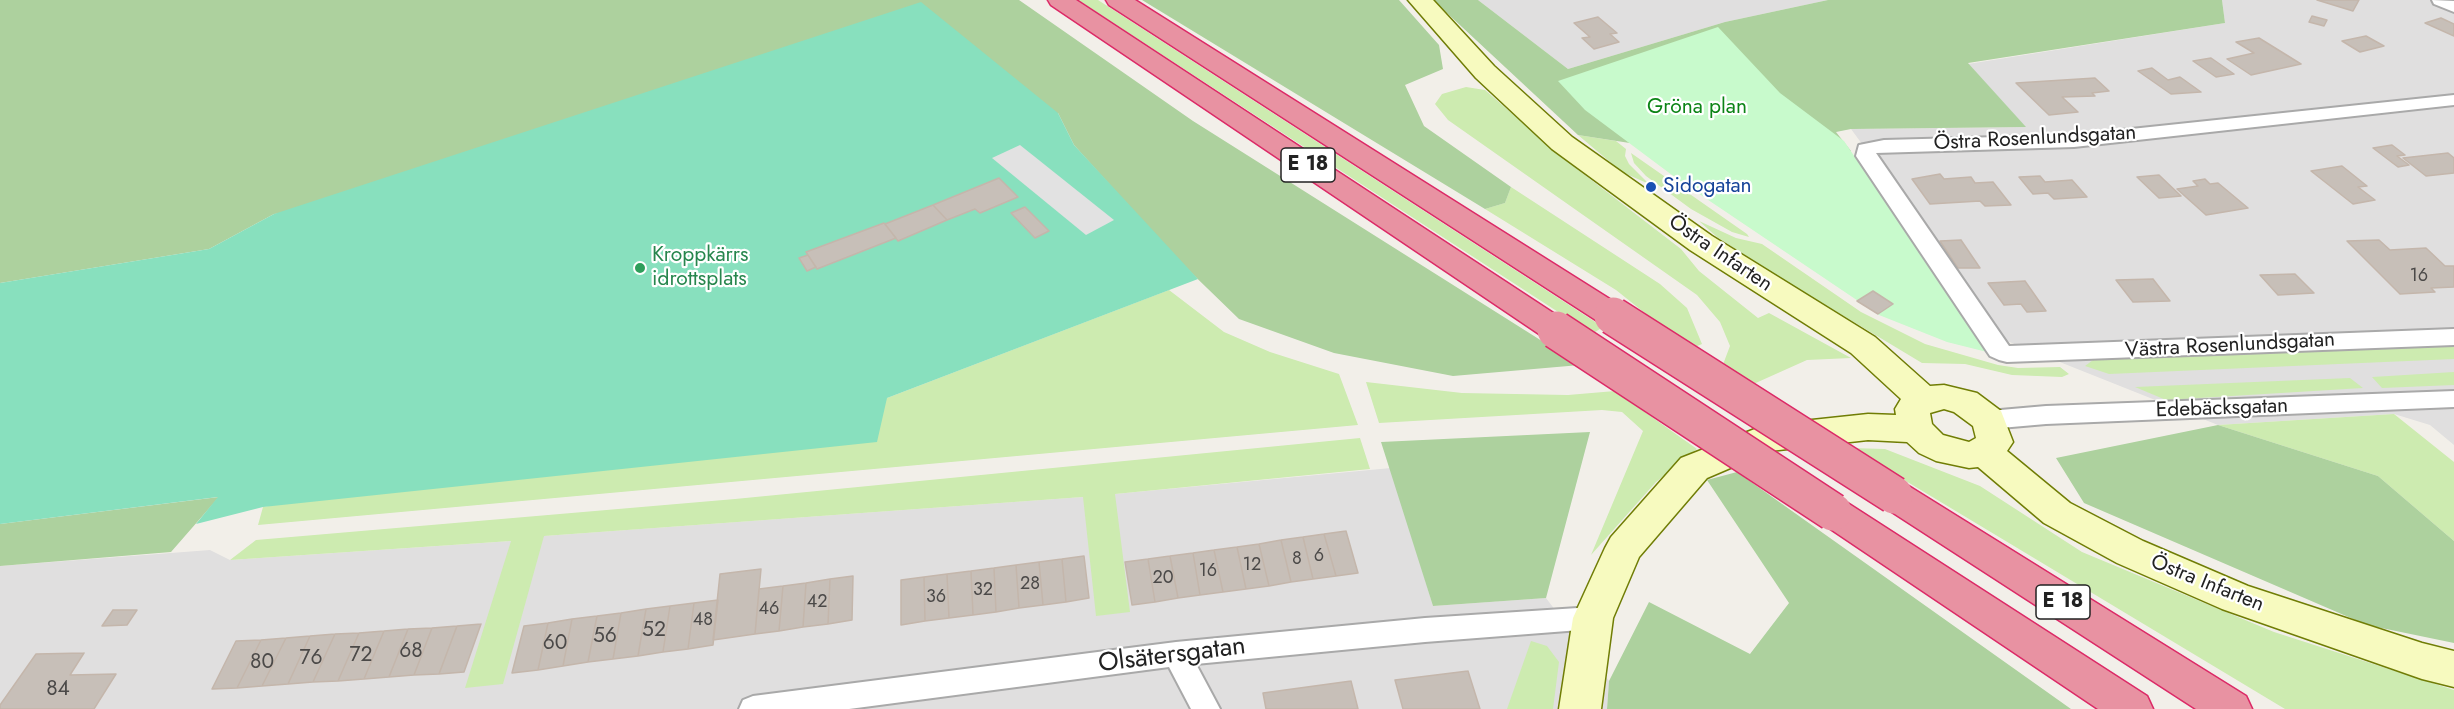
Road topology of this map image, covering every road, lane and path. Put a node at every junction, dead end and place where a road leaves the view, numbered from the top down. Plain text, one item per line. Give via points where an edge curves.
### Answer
1 (1060, 0) edge
2 (1118, 0) edge
3 (1420, 0) edge
4 (2440, 0) edge
5 (2454, 7) edge
6 (2454, 100) edge
7 (2454, 336) edge
8 (2007, 354) joint
9 (2454, 399) edge
10 (1919, 414) junction
11 (1987, 436) junction
12 (1593, 618) junction
13 (1176, 654) junction
14 (2454, 669) edge
15 (753, 709) edge
16 (1206, 709) edge
17 (1580, 709) edge
18 (2132, 709) edge
19 (2231, 709) edge

1 - 18 highway, E 18, bridge
2 - 19 highway, E 18, bridge
3 - 10 street, Östra Infarten via 1485,72 1562,143 1701,243 1863,345
4 - 5 street
6 - 8 street, Östra Rosenlundsgatan via 2074,141 1866,149 1871,164 1998,350
7 - 8 street, Västra Rosenlundsgatan
9 - 11 street, Edebäcksgatan via 2046,415
10 - 11 street via 1944,397 1965,402
10 - 11 street via 1931,444 1949,452 1969,455
10 - 12 street via 1868,427 1765,438 1694,468 1624,548
11 - 14 street, Östra Infarten via 2057,513 2130,552 2236,598
12 - 13 street, Olsätersgatan
12 - 17 street
13 - 15 street, Olsätersgatan
13 - 16 street

